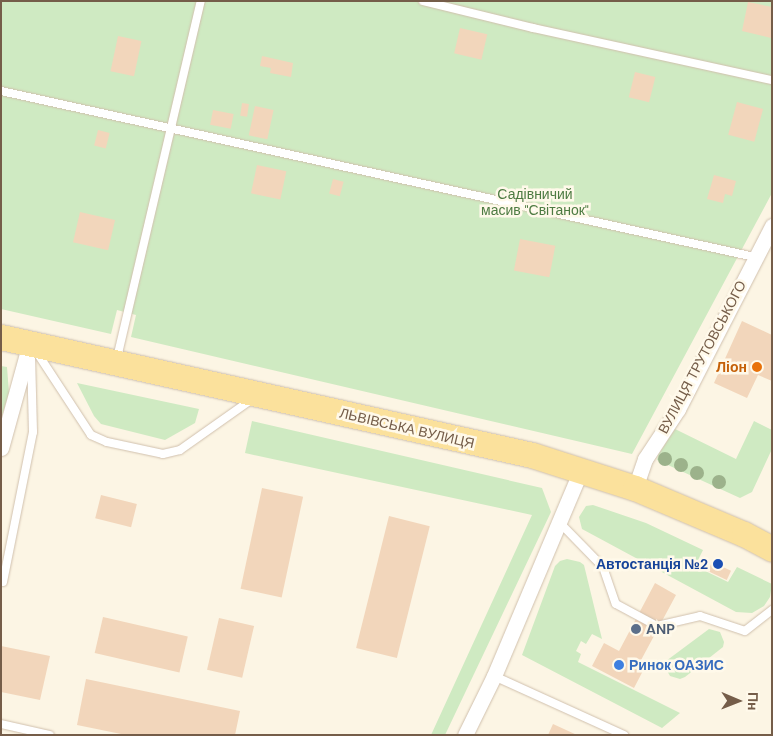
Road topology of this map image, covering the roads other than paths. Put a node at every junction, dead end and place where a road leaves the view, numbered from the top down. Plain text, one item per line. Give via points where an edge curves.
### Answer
1 (202, 1) edge
2 (424, 1) edge
3 (772, 80) edge
4 (1, 92) edge
5 (170, 128) junction
6 (772, 226) edge
7 (762, 253) edge
8 (1, 337) edge
9 (30, 344) junction
10 (116, 363) junction
11 (259, 394) junction
12 (1, 448) edge
13 (581, 470) junction
14 (636, 488) junction
15 (560, 523) junction
16 (772, 549) edge
17 (3, 582) dead end
18 (772, 610) edge
19 (494, 676) junction
20 (1, 724) edge
21 (50, 735) edge
22 (466, 735) edge
23 (624, 735) edge

1 - 5 lane
2 - 3 lane
4 - 5 lane
5 - 7 lane
5 - 10 lane
6 - 7 street, ВУЛИЦЯ ТРУТОВСЬКОГО
7 - 14 street, ВУЛИЦЯ ТРУТОВСЬКОГО via 678,409 645,459
8 - 9 main road, ЛЬВІВСЬКА ВУЛИЦЯ
9 - 10 main road, ЛЬВІВСЬКА ВУЛИЦЯ
9 - 11 lane via 91,435 107,442 163,454 180,450
9 - 12 street
9 - 17 lane via 33,432
10 - 11 main road, ЛЬВІВСЬКА ВУЛИЦЯ
11 - 13 main road, ЛЬВІВСЬКА ВУЛИЦЯ via 532,455
13 - 14 main road, ЛЬВІВСЬКА ВУЛИЦЯ
13 - 15 street
14 - 16 main road, ЛЬВІВСЬКА ВУЛИЦЯ
15 - 18 lane via 603,567 616,604 657,626 700,616 745,631
15 - 19 street
19 - 22 street
19 - 23 lane
20 - 21 lane

